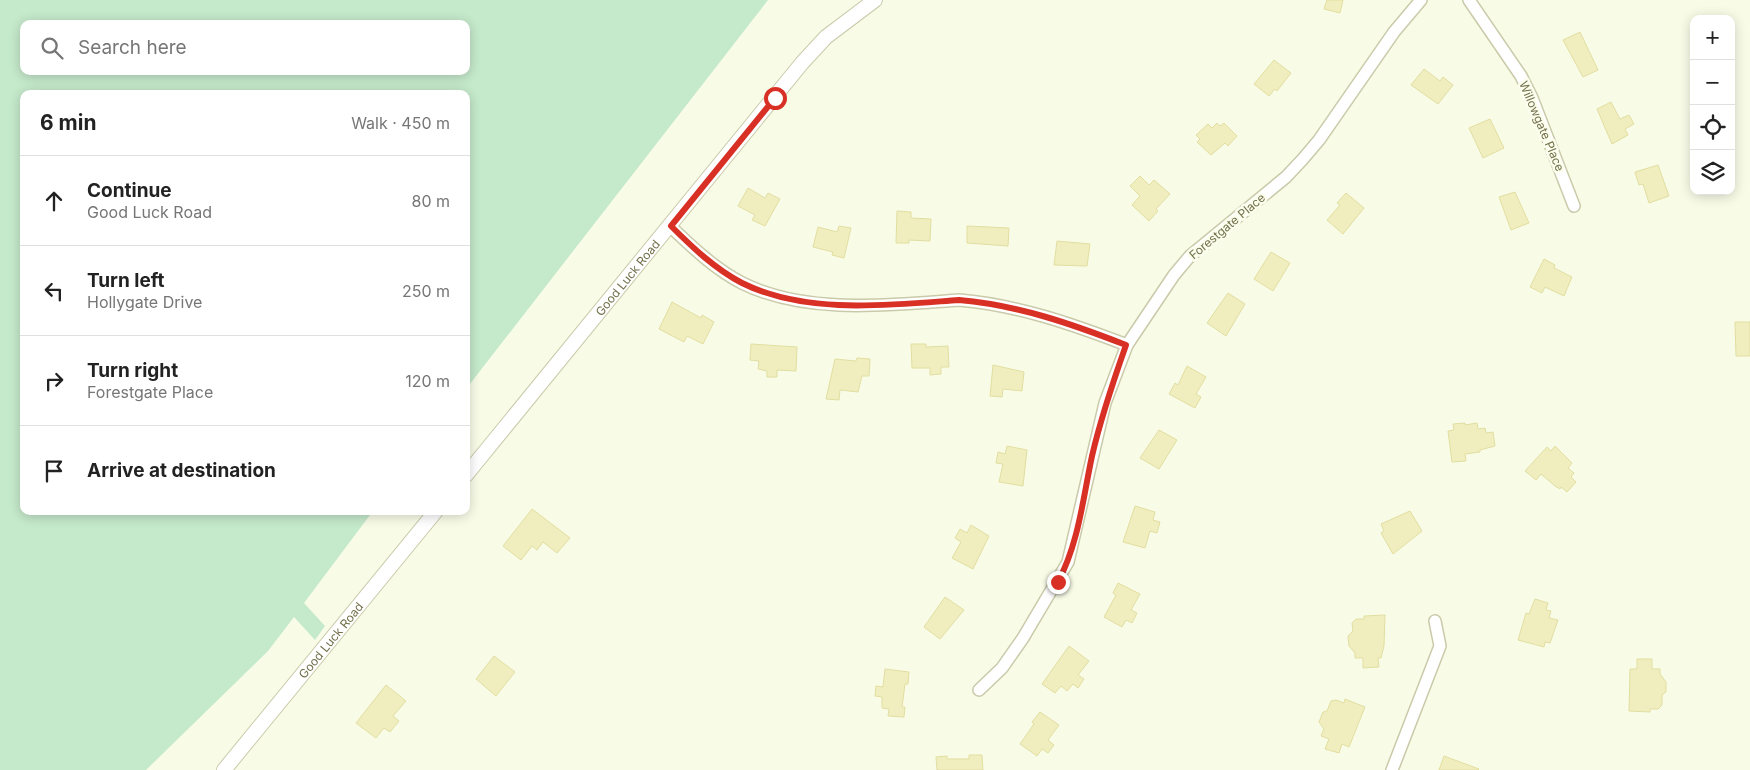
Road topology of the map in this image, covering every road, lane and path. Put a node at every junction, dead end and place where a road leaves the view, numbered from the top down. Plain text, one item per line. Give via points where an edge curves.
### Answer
1 (875, 0) edge
2 (1421, 0) edge
3 (1469, 0) edge
4 (1574, 206) dead end
5 (671, 226) junction
6 (1126, 345) junction
7 (470, 470) edge
8 (433, 515) edge
9 (1435, 621) dead end
10 (979, 690) dead end
11 (224, 770) edge
12 (1392, 770) edge

1 - 5 street, Good Luck Road via 826,36
2 - 6 street, Forestgate Place via 1394,32 1302,160 1190,256
3 - 4 street, Willowgate Place via 1521,76
5 - 6 street via 695,249 741,282 781,298 832,304 979,302 1054,318
5 - 7 street, Good Luck Road
6 - 10 street, Forestgate Place via 1105,403 1068,562 1023,638 1002,668
8 - 11 street, Good Luck Road
9 - 12 street via 1440,646

